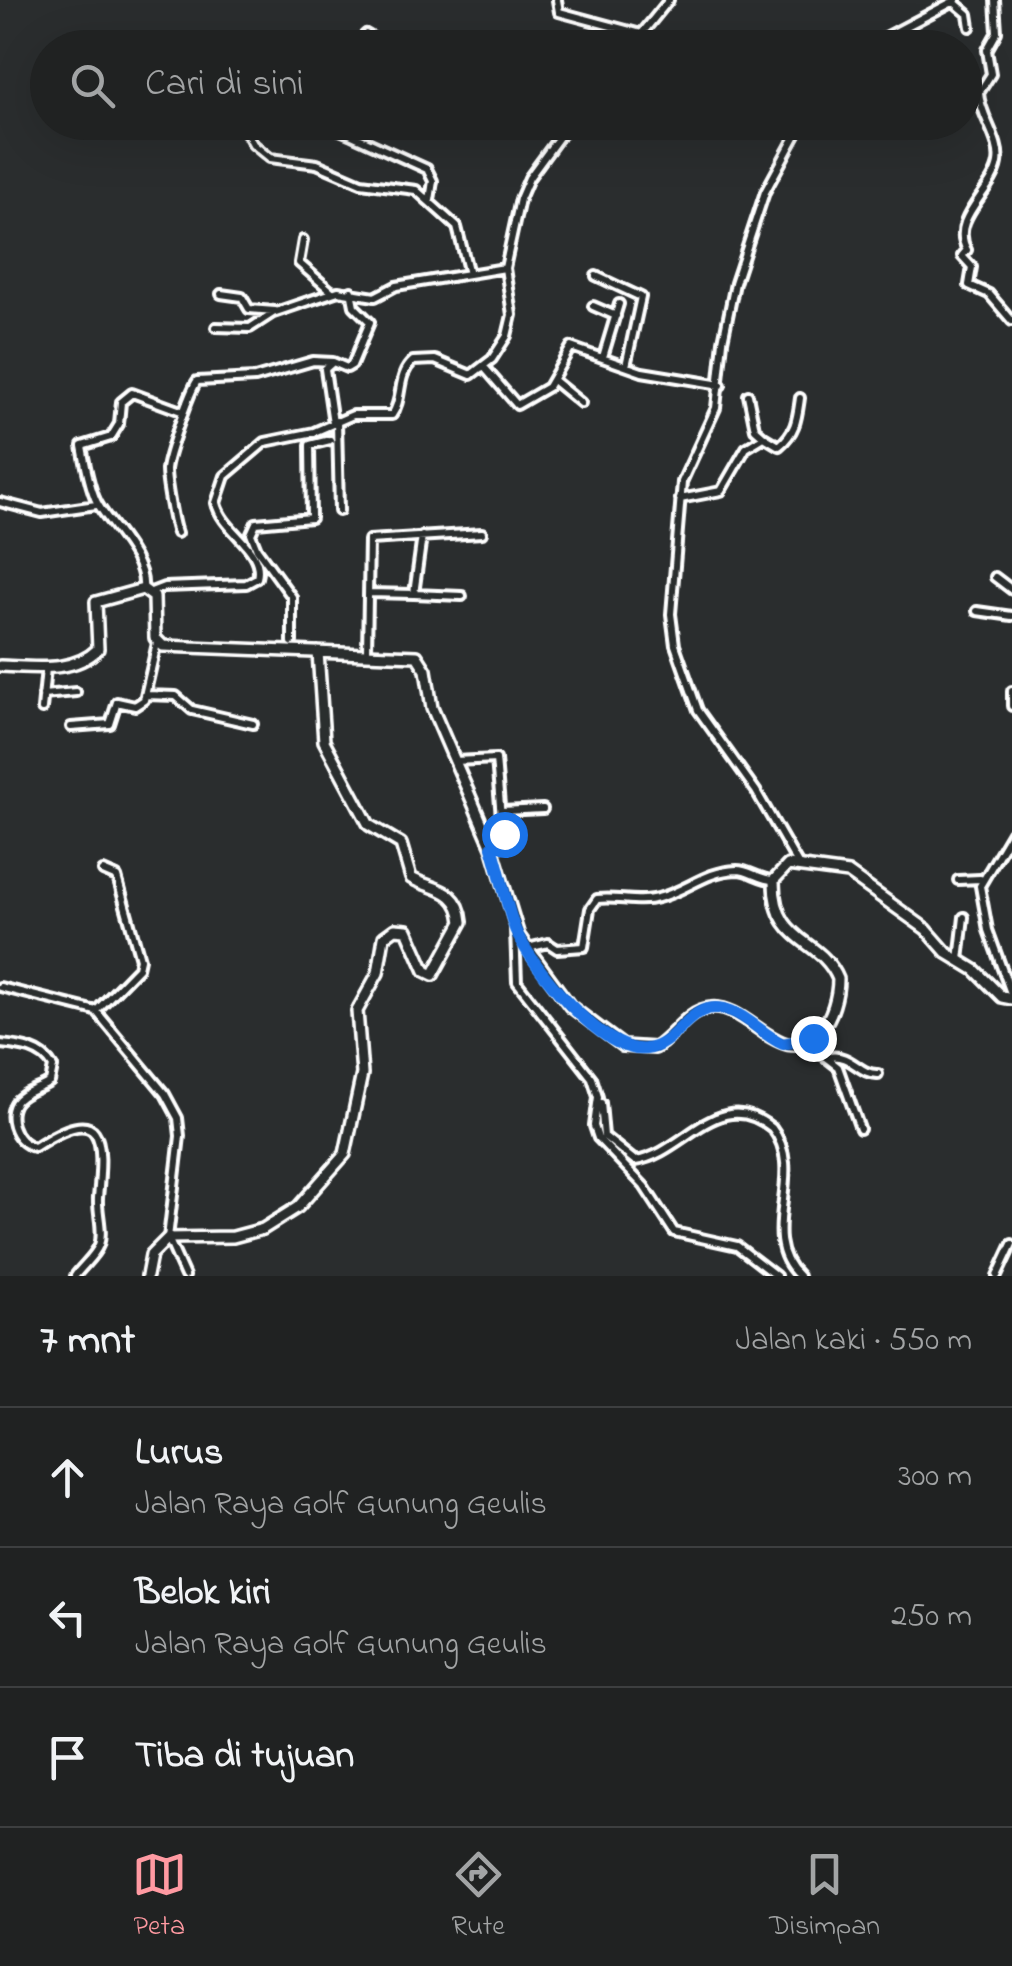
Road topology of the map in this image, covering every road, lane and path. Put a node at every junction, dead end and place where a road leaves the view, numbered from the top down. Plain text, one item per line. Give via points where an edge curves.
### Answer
1 (557, 0) edge
2 (669, 0) edge
3 (995, 0) edge
4 (955, 1) edge
5 (970, 27) dead end
6 (628, 30) edge
7 (644, 30) edge
8 (899, 30) edge
9 (982, 87) edge
10 (982, 107) edge
11 (251, 140) edge
12 (364, 140) edge
13 (557, 140) edge
14 (793, 140) edge
15 (430, 201) junction
16 (303, 240) dead end
17 (505, 268) junction
18 (469, 274) junction
19 (596, 276) dead end
20 (350, 290) junction
21 (332, 292) junction
22 (221, 294) dead end
23 (619, 304) dead end
24 (593, 306) dead end
25 (275, 312) junction
26 (616, 316) junction
27 (1012, 321) edge
28 (216, 327) dead end
29 (603, 357) junction
30 (333, 362) junction
31 (626, 366) junction
32 (484, 367) junction
33 (553, 380) junction
34 (721, 385) junction
35 (748, 395) dead end
36 (800, 398) dead end
37 (581, 403) dead end
38 (181, 411) junction
39 (336, 421) junction
40 (764, 437) junction
41 (330, 440) dead end
42 (680, 499) junction
43 (0, 502) edge
44 (96, 505) junction
45 (339, 512) dead end
46 (177, 533) dead end
47 (482, 534) dead end
48 (422, 536) junction
49 (268, 562) junction
50 (259, 566) junction
51 (995, 577) dead end
52 (1012, 590) edge
53 (146, 591) junction
54 (369, 593) junction
55 (414, 594) junction
56 (462, 596) dead end
57 (977, 611) dead end
58 (1012, 616) edge
59 (292, 642) dead end
60 (157, 643) junction
61 (318, 652) junction
62 (366, 652) junction
63 (0, 666) edge
64 (46, 668) junction
65 (76, 692) dead end
66 (1012, 692) edge
67 (43, 695) junction
68 (146, 696) junction
69 (1012, 706) edge
70 (42, 709) dead end
71 (254, 724) dead end
72 (70, 727) dead end
73 (455, 761) junction
74 (544, 809) dead end
75 (502, 811) junction
76 (1012, 832) edge
77 (492, 847) junction
78 (798, 864) junction
79 (103, 871) dead end
80 (980, 879) junction
81 (774, 880) junction
82 (958, 880) dead end
83 (964, 917) dead end
84 (515, 928) junction
85 (528, 948) junction
86 (959, 962) junction
87 (0, 987) edge
88 (1012, 997) edge
89 (96, 1011) junction
90 (806, 1042) junction
91 (0, 1044) edge
92 (828, 1058) junction
93 (878, 1074) dead end
94 (598, 1097) junction
95 (860, 1129) dead end
96 (168, 1238) junction
97 (1012, 1244) edge
98 (75, 1276) edge
99 (147, 1276) edge
100 (185, 1276) edge
101 (776, 1276) edge
102 (799, 1276) edge
103 (997, 1276) edge

1 - 6 street via 564,16
2 - 7 street
3 - 9 street via 997,32 987,50 991,74
4 - 5 street
4 - 8 street
10 - 27 street via 998,162 969,212 962,256 972,267 969,284 989,294
11 - 15 street via 270,158 317,164 361,183 408,186
12 - 15 street via 422,164 432,178
13 - 17 street via 524,188
14 - 34 street via 750,232 722,341
15 - 18 street via 457,227
16 - 21 street via 299,263
17 - 18 street
17 - 32 street via 511,322
18 - 20 street via 396,286 375,297
19 - 31 street via 641,298
20 - 21 street
20 - 30 street via 370,324 352,365
21 - 25 street
22 - 25 street via 242,297 249,309
23 - 26 street
24 - 26 street
25 - 28 street via 250,328
26 - 29 street
29 - 31 street
29 - 33 street via 571,348
30 - 38 street via 316,360 255,378 197,381
30 - 39 street via 325,372
31 - 34 street
32 - 33 street via 518,406
32 - 39 street via 471,376 435,360 412,361 392,416
33 - 37 street
34 - 42 street
35 - 40 street via 755,428
36 - 40 street via 792,434 779,446
38 - 44 street via 132,393 110,437 83,444
38 - 46 street via 166,469
39 - 45 street
39 - 50 street via 265,442 220,485 218,512
40 - 42 street via 749,444 722,492
41 - 49 street via 310,445 312,518 254,526 252,540
42 - 78 street via 671,614 675,645 698,710
43 - 44 street via 42,513
44 - 53 street via 135,560
47 - 48 street
48 - 54 street via 369,540
48 - 55 street
49 - 50 street
49 - 59 street via 292,597
50 - 53 street via 257,578 246,584
51 - 52 street
53 - 60 main road
53 - 64 main road via 96,602 96,653
54 - 55 street
54 - 62 street
55 - 56 street
57 - 58 street
60 - 61 main road
60 - 68 street
61 - 62 main road
61 - 96 main road via 322,736 354,802 373,830 401,844 411,878 438,885 462,922 433,975 407,930 384,938 374,984 357,1011 362,1074 351,1140 308,1196 252,1233
62 - 73 main road via 421,660
63 - 64 main road
64 - 67 street
65 - 67 street
66 - 69 street
67 - 70 street
68 - 71 street via 176,696 192,710
68 - 72 street via 135,706 117,702 110,724
73 - 75 street via 496,759
73 - 77 main road
74 - 75 street
75 - 77 street via 504,842
76 - 80 street
77 - 84 main road
78 - 81 main road via 785,866
78 - 86 main road via 845,871 926,928
79 - 89 street via 117,877 140,959
80 - 82 street
80 - 88 street
81 - 85 street via 723,872 659,898 597,900 584,947
81 - 90 main road via 783,921 838,979 828,1022
83 - 86 street
84 - 85 main road
84 - 94 street via 517,982 580,1058
85 - 90 main road via 566,1002 630,1048 655,1048 691,1015 714,1008 733,1012 783,1044
86 - 88 main road via 1002,997
87 - 89 street
89 - 96 street via 147,1069 178,1118
90 - 92 street
91 - 98 street via 40,1053 54,1070 47,1084 16,1100 12,1127 24,1144 34,1147 74,1126 92,1131 102,1144 100,1242
92 - 93 street via 851,1060 867,1074
92 - 95 street via 840,1072
94 - 101 street via 598,1138 644,1186 671,1228 736,1246
94 - 102 street via 604,1136 635,1162 720,1115 748,1116 772,1128 786,1174 780,1248
96 - 99 main road via 151,1254
96 - 100 street
97 - 103 street

